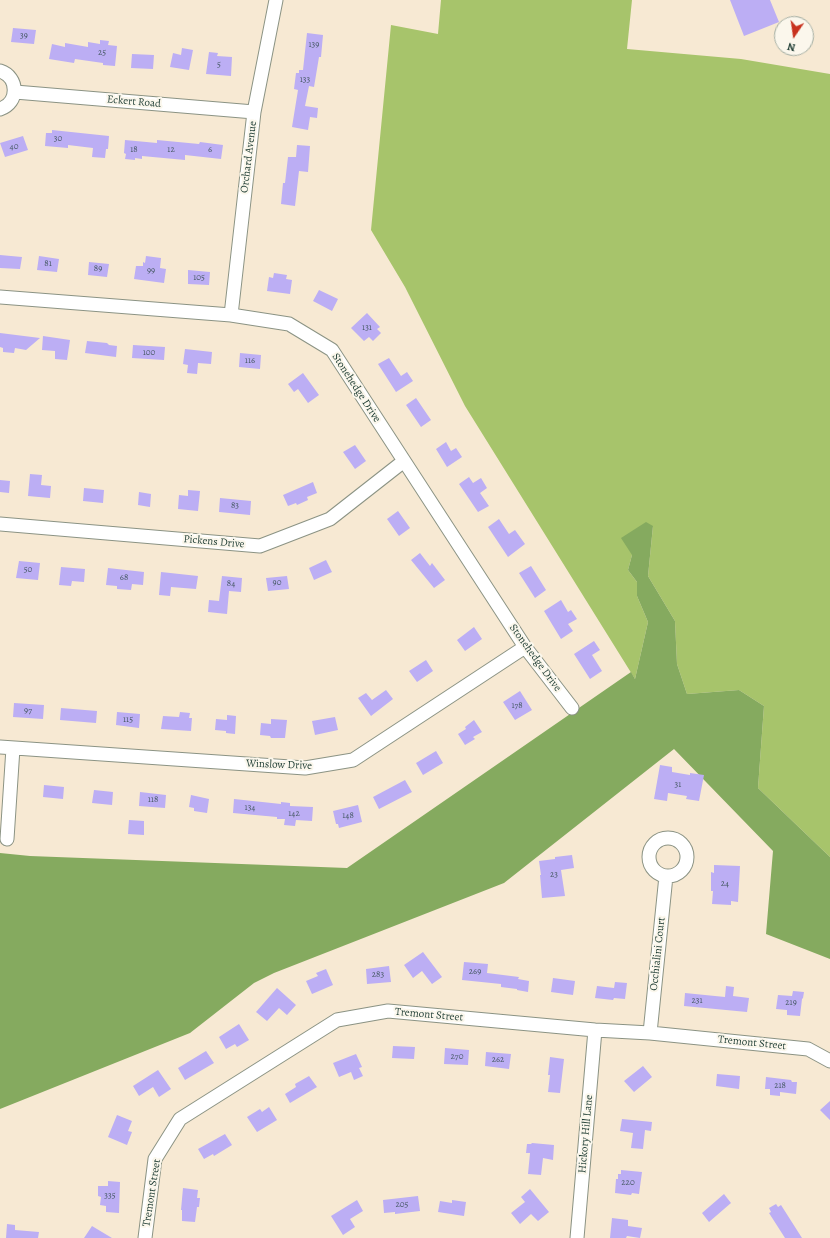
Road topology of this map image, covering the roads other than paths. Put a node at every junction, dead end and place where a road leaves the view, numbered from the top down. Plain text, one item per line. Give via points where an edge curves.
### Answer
1 (276, 0) edge
2 (0, 71) edge
3 (15, 92) junction
4 (0, 109) edge
5 (254, 112) junction
6 (0, 297) edge
7 (231, 315) junction
8 (404, 461) junction
9 (0, 524) edge
10 (525, 648) junction
11 (572, 708) dead end
12 (0, 747) edge
13 (14, 748) junction
14 (7, 839) dead end
15 (666, 876) dead end
16 (595, 1030) junction
17 (650, 1033) junction
18 (830, 1061) edge
19 (145, 1238) edge
20 (577, 1238) edge

1 - 5 street, Orchard Avenue
2 - 3 street via 12,80
3 - 4 street via 9,104
3 - 5 street, Eckert Road
5 - 7 street, Orchard Avenue
6 - 7 street, Stonehedge Drive
7 - 8 street, Stonehedge Drive via 288,324 332,350
8 - 9 street, Pickens Drive via 330,518 260,546
8 - 10 street, Stonehedge Drive
10 - 11 street, Stonehedge Drive
10 - 13 street, Winslow Drive via 353,760 306,768
12 - 13 street, Winslow Drive
13 - 14 street
15 - 17 street, Occhialini Court
16 - 17 street, Tremont Street
16 - 19 street, Tremont Street via 388,1011 336,1020 180,1119 155,1159
16 - 20 street, Hickory Hill Lane
17 - 18 street, Tremont Street via 808,1049

